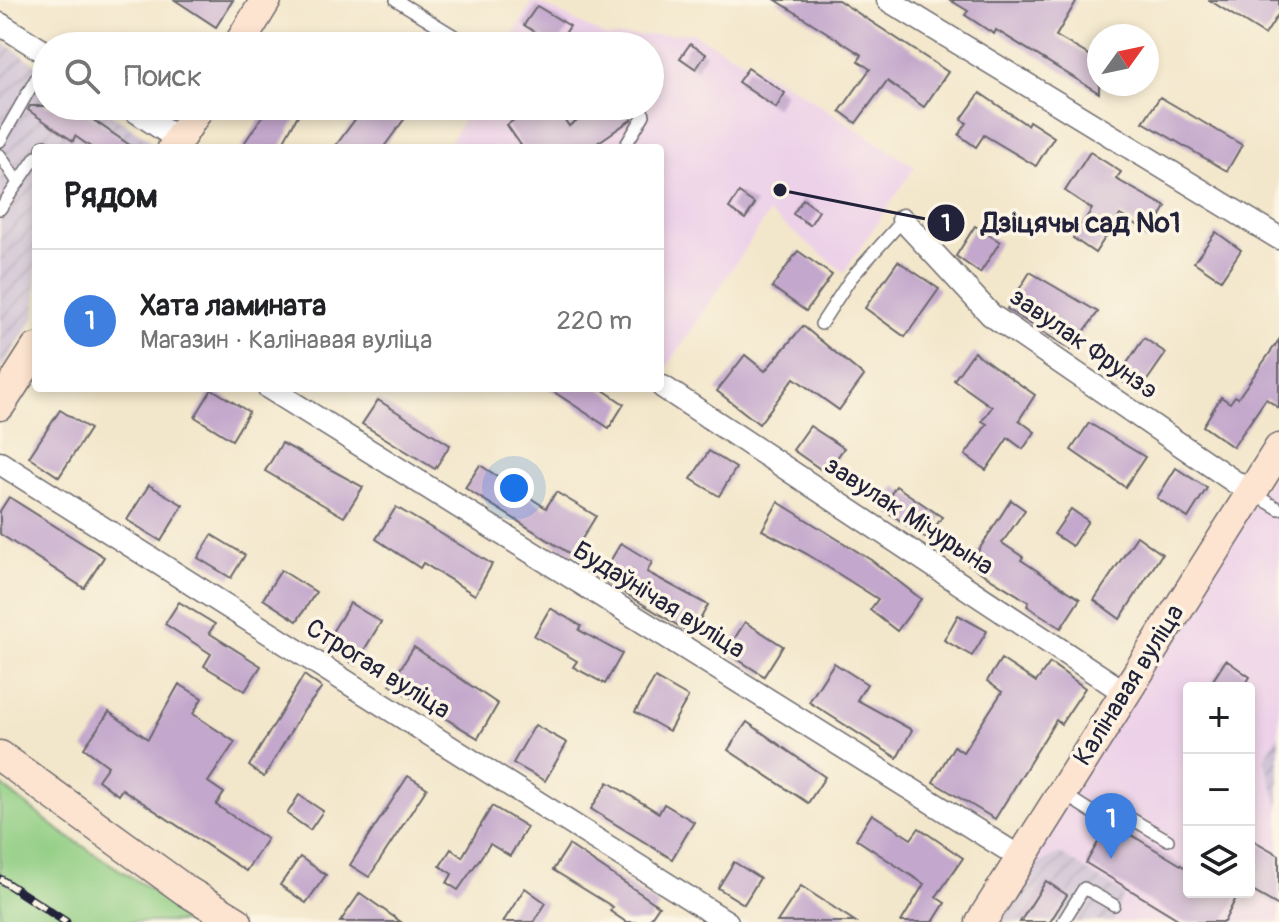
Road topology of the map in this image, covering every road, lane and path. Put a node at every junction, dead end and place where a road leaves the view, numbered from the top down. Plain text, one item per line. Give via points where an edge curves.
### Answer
1 (266, 0) edge
2 (396, 0) edge
3 (888, 0) edge
4 (0, 24) edge
5 (247, 32) edge
6 (448, 32) edge
7 (32, 44) edge
8 (32, 85) edge
9 (146, 120) edge
10 (191, 120) edge
11 (641, 120) edge
12 (0, 141) edge
13 (176, 144) edge
14 (626, 144) edge
15 (0, 155) edge
16 (32, 163) edge
17 (18, 183) junction
18 (0, 209) edge
19 (903, 220) joint
20 (1279, 238) edge
21 (821, 324) dead end
22 (32, 355) edge
23 (664, 388) edge
24 (275, 392) edge
25 (0, 405) edge
26 (1279, 449) edge
27 (0, 463) edge
28 (1251, 493) junction
29 (1279, 509) edge
30 (1124, 692) junction
31 (0, 756) edge
32 (1061, 793) junction
33 (1168, 840) dead end
34 (1021, 858) junction
35 (1114, 905) dead end
36 (237, 922) edge
37 (727, 922) edge
38 (981, 922) edge
39 (1063, 922) edge

1 - 5 street
2 - 6 lane
3 - 20 street
4 - 7 street
8 - 12 lane
9 - 13 street
10 - 13 street
11 - 14 lane
15 - 17 lane
16 - 17 lane
17 - 18 lane
19 - 21 lane via 851,278
19 - 28 street, завулак Фрунзэ via 991,315
22 - 25 street
23 - 30 street, завулак Мічурына
24 - 34 street, Будаўнічая вуліца
26 - 28 street, Калінавая вуліца
27 - 37 street, Строгая вуліца
28 - 29 lane
28 - 30 street, Калінавая вуліца
30 - 32 street, Калінавая вуліца
31 - 36 street
32 - 33 lane via 1098,816 1113,808
32 - 34 street, Калінавая вуліца
34 - 38 street, Калінавая вуліца
35 - 39 lane via 1084,888

